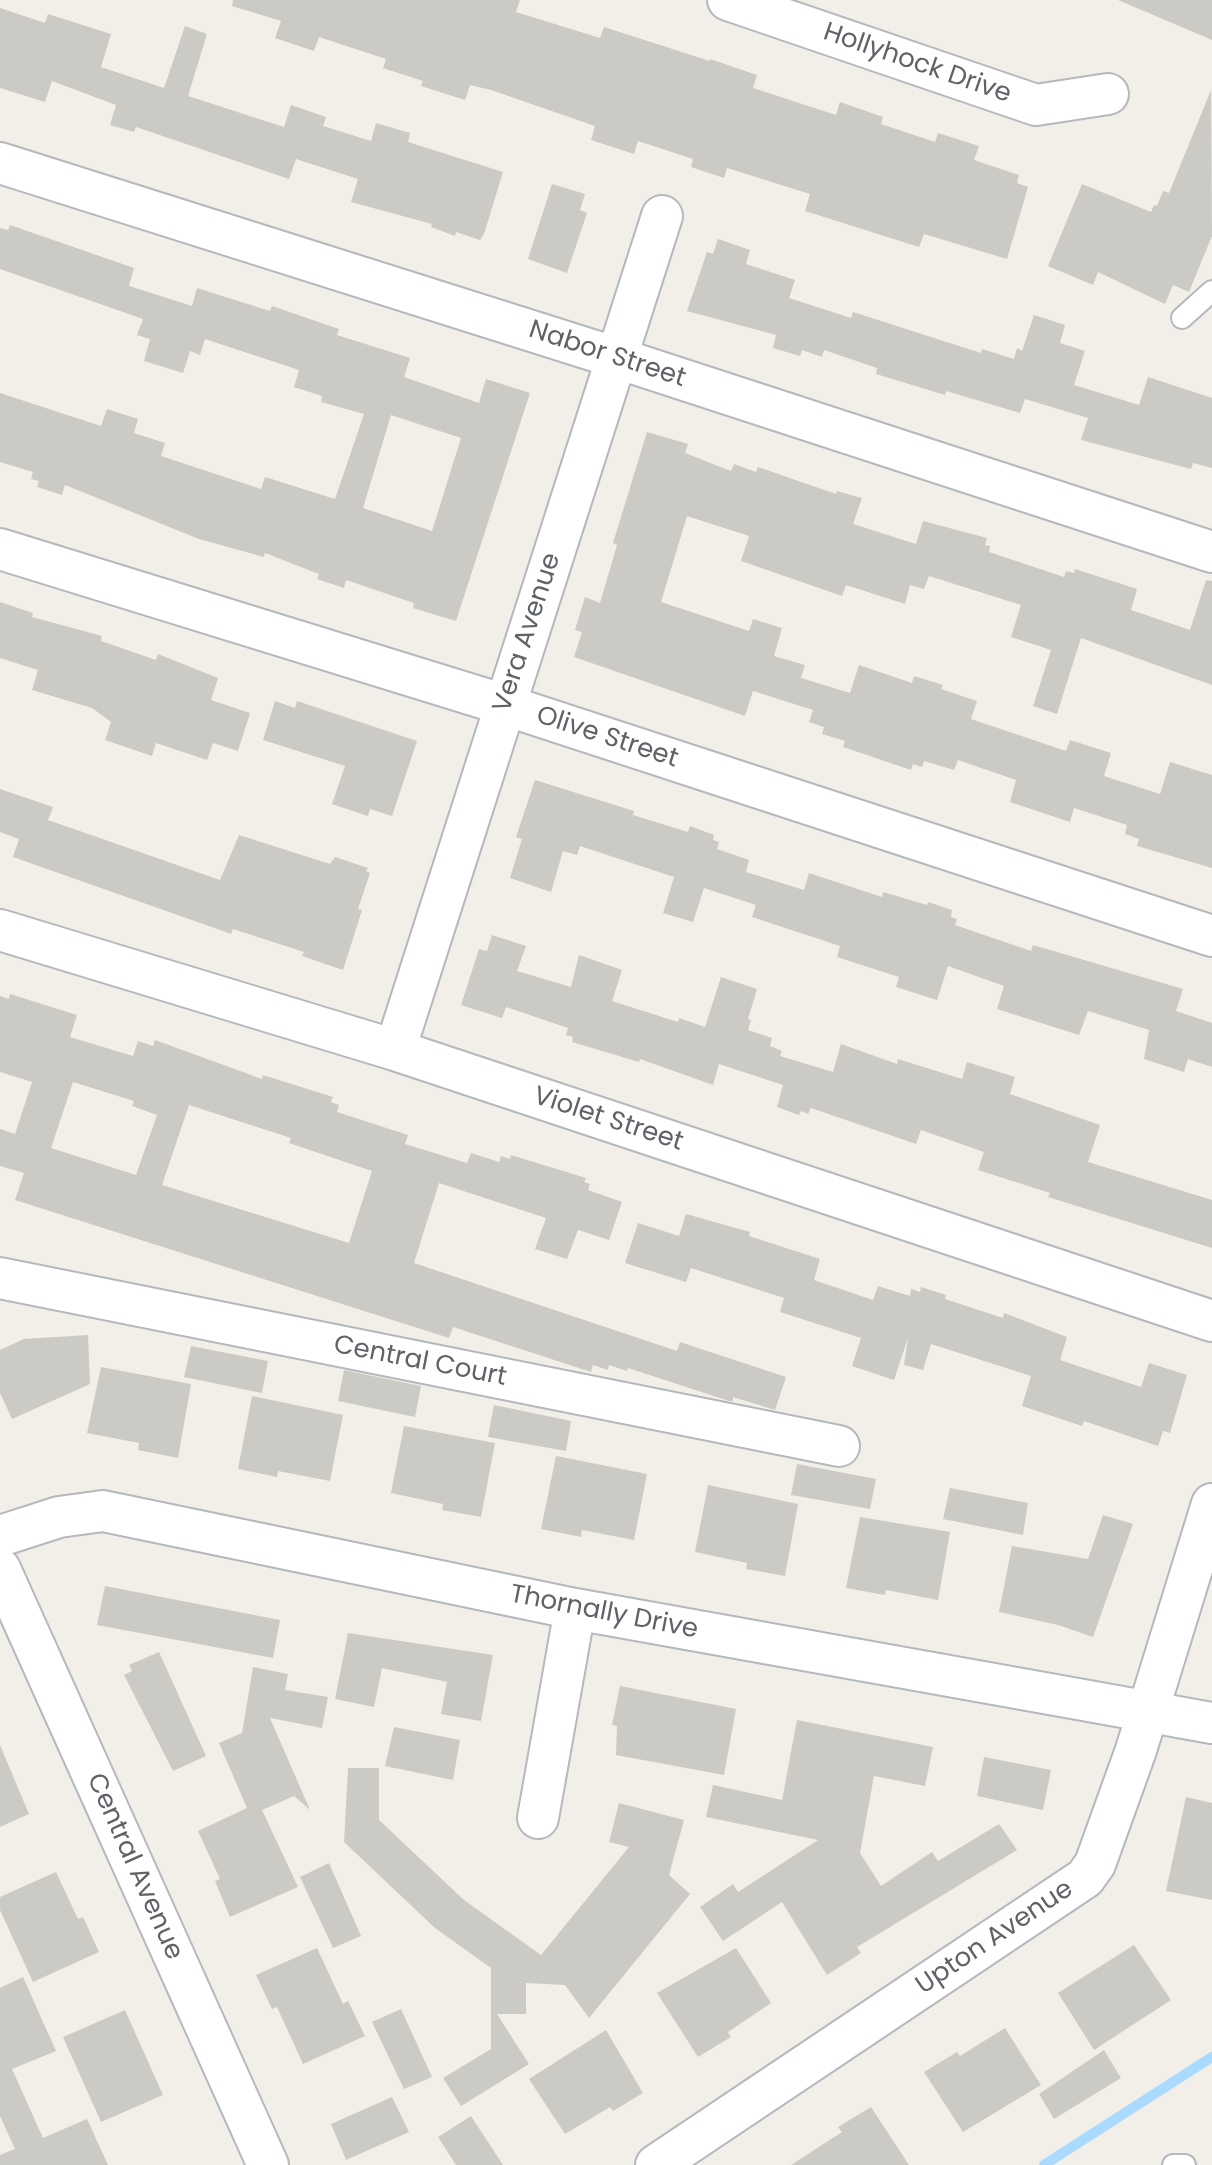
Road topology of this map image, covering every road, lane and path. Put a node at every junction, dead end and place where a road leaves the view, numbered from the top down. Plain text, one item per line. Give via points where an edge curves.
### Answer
1 (728, 0) edge
2 (1108, 94) dead end
3 (0, 163) edge
4 (662, 216) dead end
5 (1212, 291) edge
6 (1182, 318) dead end
7 (617, 358) junction
8 (0, 549) edge
9 (1212, 552) edge
10 (505, 705) junction
11 (0, 930) edge
12 (1212, 936) edge
13 (395, 1050) junction
14 (0, 1278) edge
15 (1212, 1321) edge
16 (839, 1446) dead end
17 (1212, 1504) edge
18 (0, 1536) edge
19 (0, 1569) edge
20 (575, 1609) junction
21 (1147, 1712) junction
22 (1212, 1723) edge
23 (538, 1818) dead end
24 (268, 2165) edge
25 (656, 2165) edge
26 (1173, 2165) edge
27 (1185, 2165) edge

1 - 2 street, Hollyhock Drive via 1036,105
3 - 7 street, Nabor Street
4 - 7 street, Vera Avenue
5 - 6 lane
7 - 9 street, Nabor Street
7 - 10 street, Vera Avenue
8 - 10 street, Olive Street
10 - 12 street, Olive Street
10 - 13 street, Vera Avenue
11 - 13 street, Violet Street
13 - 15 street, Violet Street
14 - 16 street, Central Court
17 - 21 street, Upton Avenue
18 - 20 street, Thornally Drive via 59,1517 103,1511
19 - 24 street, Central Avenue
20 - 21 street, Thornally Drive
20 - 23 street
21 - 22 street, Thornally Drive
21 - 25 street, Upton Avenue via 1095,1864 1085,1878
26 - 27 lane

